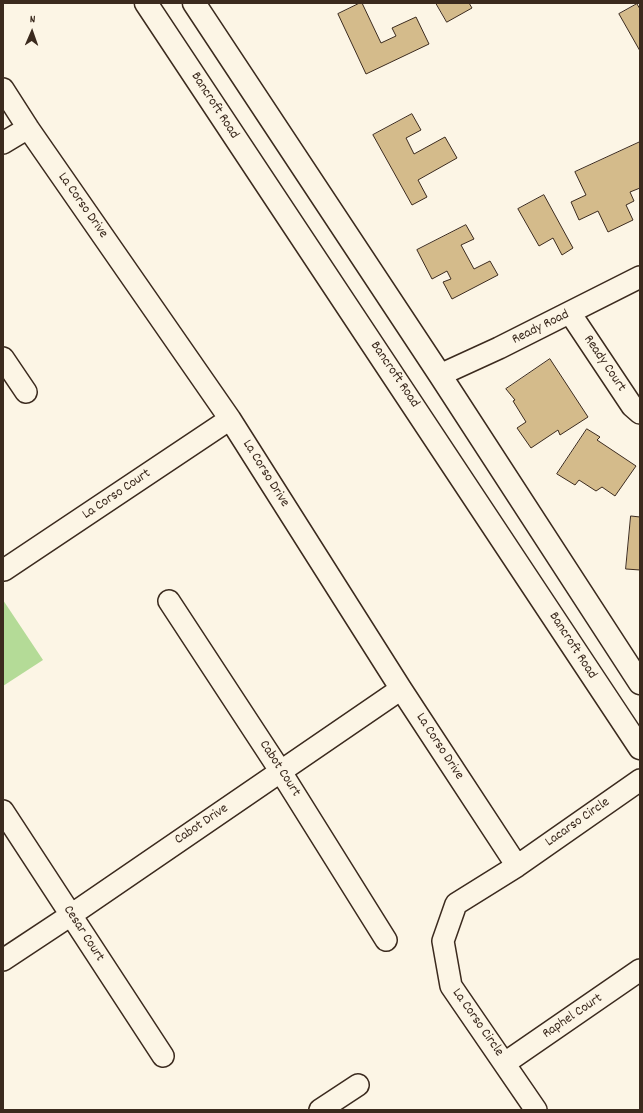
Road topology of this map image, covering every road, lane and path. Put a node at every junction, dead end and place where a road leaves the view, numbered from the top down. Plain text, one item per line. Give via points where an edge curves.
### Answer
1 (146, 3) edge
2 (194, 3) edge
3 (3, 89) edge
4 (28, 128) junction
5 (3, 143) edge
6 (640, 277) edge
7 (570, 313) junction
8 (3, 358) edge
9 (440, 375) junction
10 (26, 392) dead end
11 (640, 413) edge
12 (230, 419) junction
13 (4, 570) edge
14 (169, 601) dead end
15 (640, 683) edge
16 (400, 689) junction
17 (640, 748) edge
18 (281, 772) junction
19 (640, 780) edge
20 (3, 811) edge
21 (517, 866) junction
22 (71, 915) junction
23 (386, 940) dead end
24 (3, 960) edge
25 (640, 970) edge
26 (163, 1056) dead end
27 (505, 1063) junction
28 (358, 1086) dead end
29 (320, 1110) edge
30 (536, 1110) edge

1 - 17 main road, Bancroft Road
2 - 9 main road
3 - 4 street, La Corso Drive
4 - 5 street
4 - 12 street, La Corso Drive
6 - 7 street, Ready Road
7 - 9 street, Ready Road
7 - 11 street, Ready Court via 632,406
8 - 10 street
9 - 15 main road
12 - 13 street, La Corso Court
12 - 16 street, La Corso Drive
14 - 18 street, Cabot Court
16 - 18 street, Cabot Drive
16 - 21 street, La Corso Drive
18 - 22 street, Cabot Drive
18 - 23 street, Cabot Court
19 - 21 street, Lacarso Circle
20 - 22 street, Cesar Court
21 - 27 street, La Corso Circle via 456,904 442,941 451,986
22 - 24 street, Cabot Drive
22 - 26 street, Cesar Court
25 - 27 street, Raphel Court
27 - 30 street, La Corso Circle
28 - 29 street

